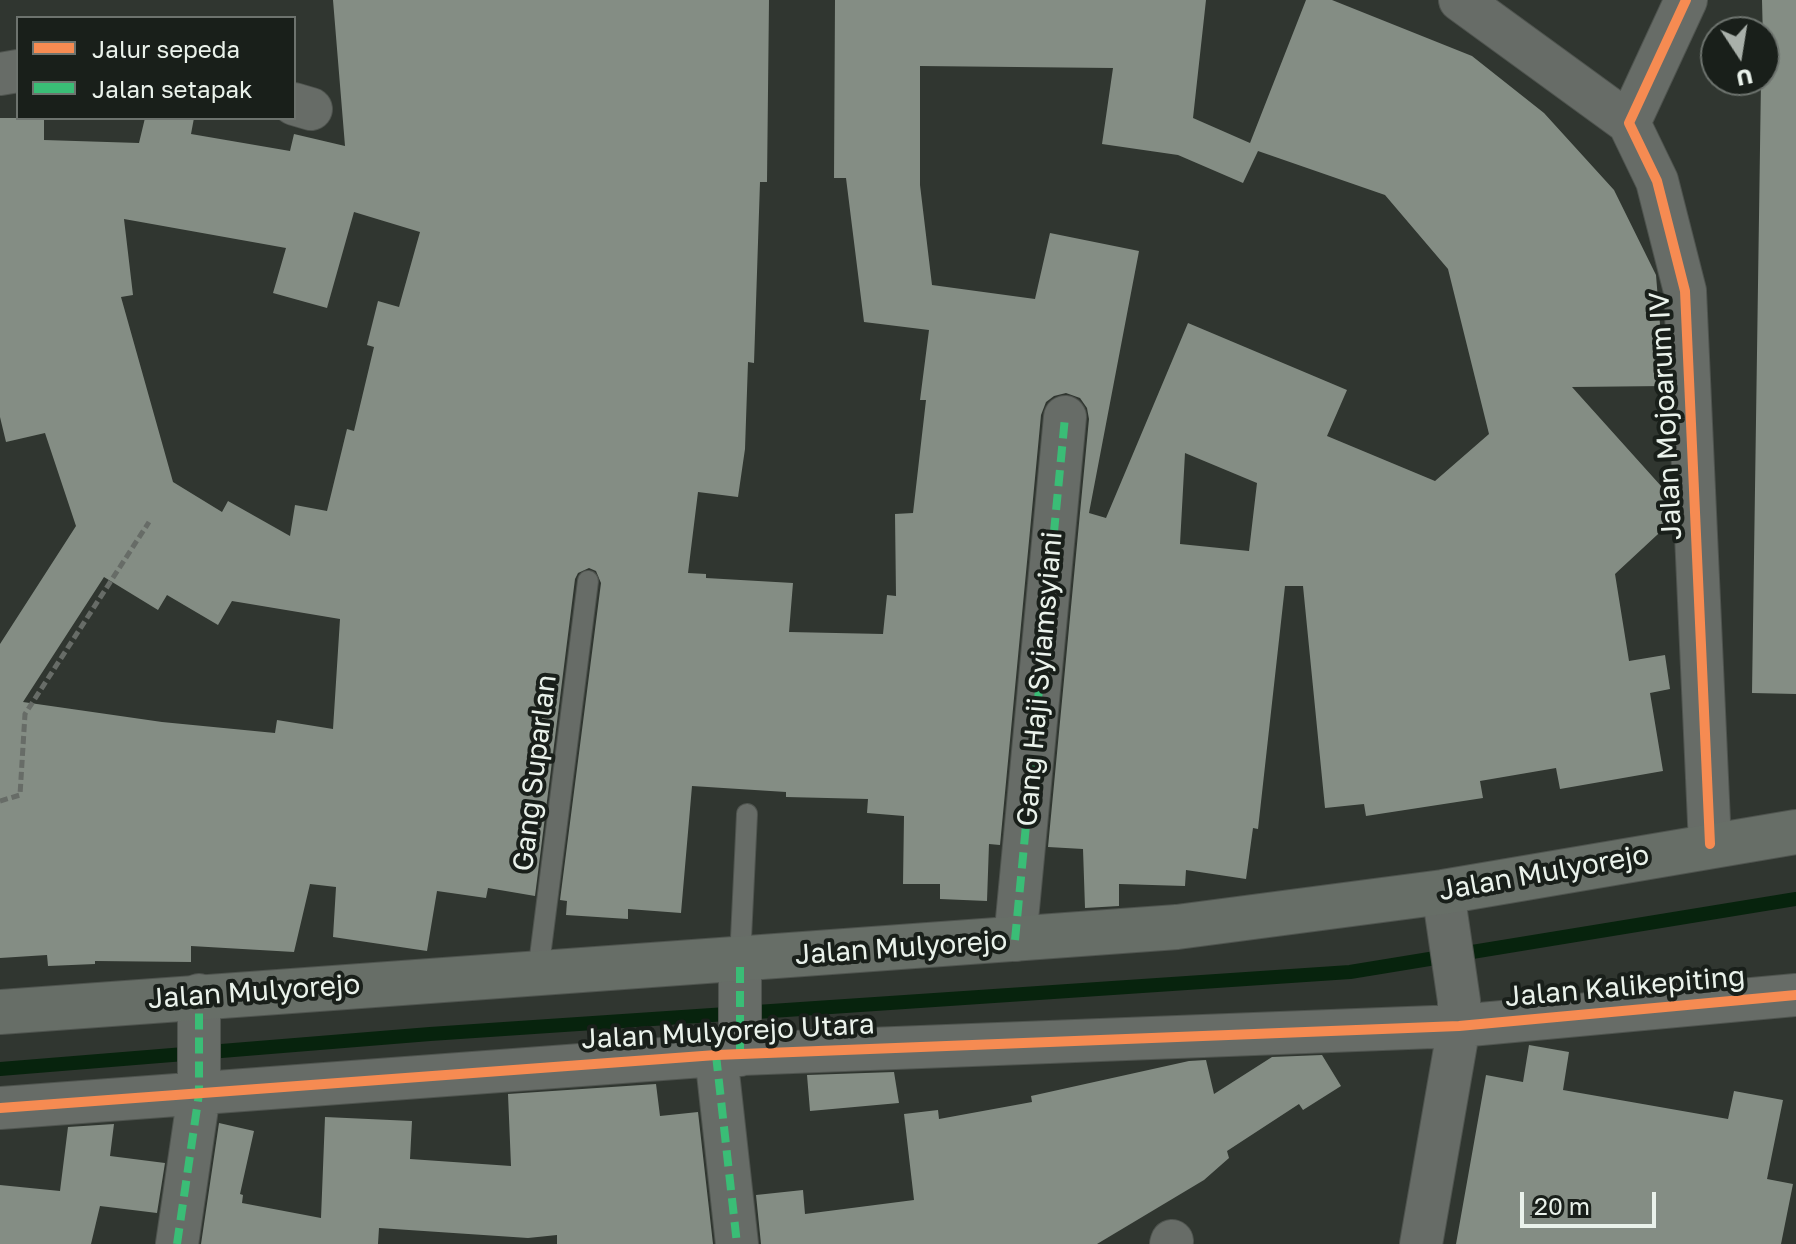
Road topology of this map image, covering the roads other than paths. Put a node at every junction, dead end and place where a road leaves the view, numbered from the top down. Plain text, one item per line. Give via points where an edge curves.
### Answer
1 (1460, 0) edge
2 (1686, 0) edge
3 (1629, 123) junction
4 (1065, 417) dead end
5 (588, 581) dead end
6 (747, 814) dead end
7 (1709, 824) junction
8 (1796, 832) edge
9 (1443, 892) junction
10 (1015, 940) junction
11 (538, 972) junction
12 (741, 972) junction
13 (1796, 995) edge
14 (198, 1006) junction
15 (0, 1012) edge
16 (1459, 1013) junction
17 (733, 1047) junction
18 (199, 1086) junction
19 (0, 1108) edge
20 (177, 1244) edge
21 (737, 1244) edge
22 (1421, 1244) edge

1 - 3 street
2 - 3 street
3 - 7 street, Jalan Mojoarum IV via 1657,181 1685,291
4 - 10 street, Gang Haji Syiamsyiani
5 - 11 lane, Gang Suparlan
6 - 12 lane
7 - 8 main road, Jalan Mulyorejo
7 - 9 main road, Jalan Mulyorejo
9 - 10 main road, Jalan Mulyorejo via 1177,927
9 - 16 street
10 - 12 main road, Jalan Mulyorejo
11 - 12 main road, Jalan Mulyorejo
11 - 14 main road, Jalan Mulyorejo
12 - 17 street
13 - 16 street, Jalan Kalikepiting
14 - 15 main road, Jalan Mulyorejo
14 - 18 street
16 - 17 street, Jalan Mulyorejo Utara via 1121,1037
16 - 22 street
17 - 18 street, Jalan Mulyorejo Utara
17 - 21 street
18 - 19 street, Jalan Mulyorejo Utara
18 - 20 street

